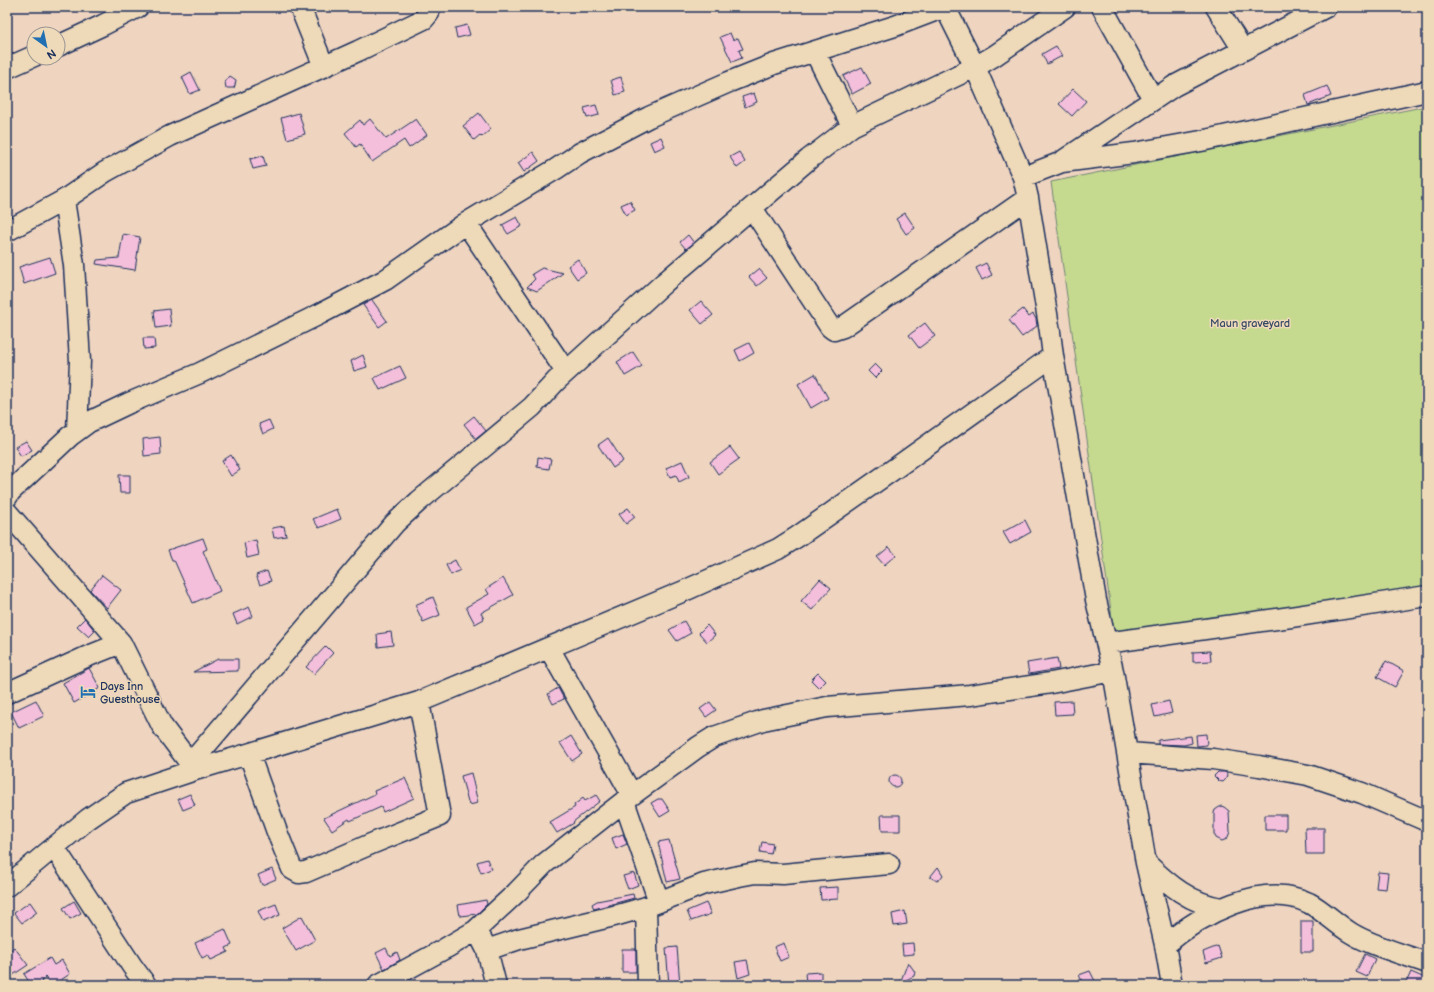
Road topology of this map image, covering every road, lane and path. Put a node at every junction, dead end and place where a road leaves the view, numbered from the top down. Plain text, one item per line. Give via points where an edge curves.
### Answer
1 (138, 7) edge
2 (300, 7) edge
3 (429, 7) edge
4 (945, 7) edge
5 (1065, 7) edge
6 (1102, 7) edge
7 (1216, 7) edge
8 (1326, 7) edge
9 (66, 42) edge
10 (1243, 50) junction
11 (815, 52) junction
12 (26, 60) edge
13 (324, 67) junction
14 (975, 67) junction
15 (7, 68) edge
16 (1427, 91) edge
17 (1153, 99) junction
18 (852, 126) junction
19 (1062, 162) junction
20 (1023, 177) junction
21 (1028, 198) junction
22 (64, 200) junction
23 (752, 208) junction
24 (466, 223) junction
25 (7, 231) edge
26 (1053, 356) junction
27 (566, 372) junction
28 (77, 431) junction
29 (7, 497) edge
30 (7, 512) edge
31 (1427, 596) edge
32 (121, 643) junction
33 (1106, 643) junction
34 (549, 648) junction
35 (1113, 671) junction
36 (7, 693) edge
37 (419, 702) junction
38 (1128, 753) junction
39 (249, 754) junction
40 (193, 766) junction
41 (628, 798) junction
42 (1427, 821) edge
43 (54, 847) junction
44 (1146, 862) junction
45 (889, 864) dead end
46 (7, 886) edge
47 (653, 904) junction
48 (1222, 908) junction
49 (475, 931) junction
50 (1165, 945) junction
51 (488, 950) junction
52 (1427, 963) edge
53 (146, 985) edge
54 (378, 985) edge
55 (496, 985) edge
56 (648, 985) edge
57 (1172, 985) edge

1 - 9 street
2 - 13 street
3 - 13 street via 424,19
4 - 11 street
4 - 14 street
5 - 14 street
6 - 17 street
7 - 10 street
8 - 10 street
10 - 17 street
11 - 18 street
11 - 24 street via 774,64 649,117 580,152
12 - 15 street
13 - 22 street via 170,136 105,172
14 - 18 street
14 - 20 street
16 - 19 street via 1201,141
17 - 19 street
18 - 23 street
19 - 20 street
20 - 21 street
21 - 23 street via 843,327 834,330
21 - 26 street
22 - 25 street
22 - 28 street via 74,265 80,361
23 - 27 street via 665,282
24 - 27 street
24 - 28 street via 385,280 200,373 89,422
26 - 33 street via 1096,600
26 - 34 street via 778,549
27 - 40 street via 532,407 395,523
28 - 29 street
30 - 32 street
31 - 33 street
32 - 36 street
32 - 40 street via 162,726
33 - 35 street
34 - 37 street
34 - 41 street
35 - 38 street
35 - 41 street via 970,695 827,707 763,720 714,737
37 - 39 street
37 - 39 street via 440,816 306,872 299,873 292,869
38 - 42 street via 1212,759 1308,775
38 - 44 street
39 - 40 street
40 - 43 street via 126,793 88,818
41 - 47 street
41 - 49 street via 544,864
43 - 46 street
43 - 53 street
44 - 48 street via 1173,887 1200,903
44 - 50 street
45 - 47 street via 738,876 704,884
47 - 51 street via 519,939
47 - 56 street
48 - 50 street via 1186,928
48 - 52 street via 1266,896 1294,898 1308,903 1351,933
49 - 51 street
49 - 54 street
50 - 57 street
51 - 55 street

